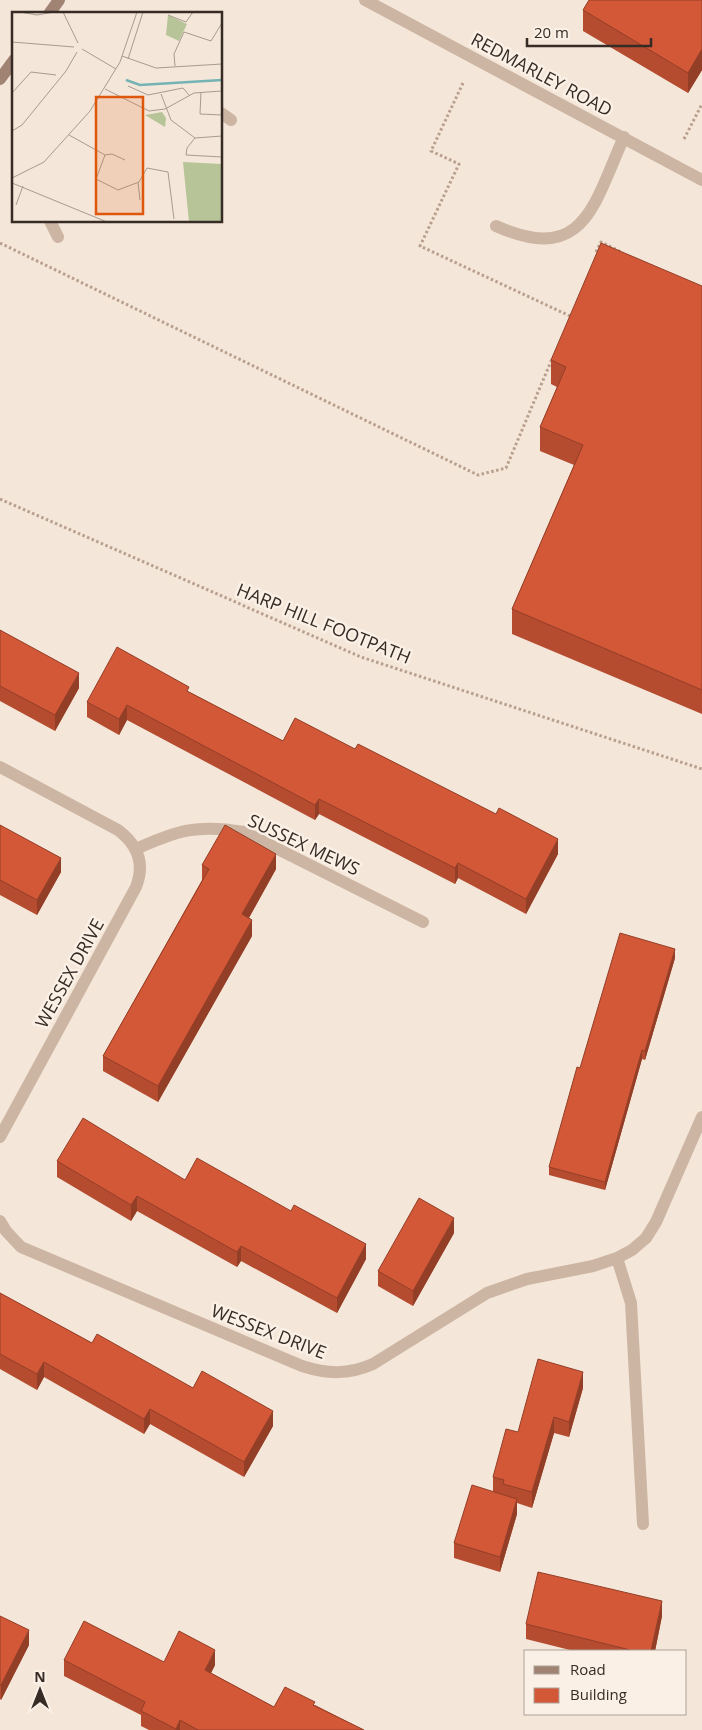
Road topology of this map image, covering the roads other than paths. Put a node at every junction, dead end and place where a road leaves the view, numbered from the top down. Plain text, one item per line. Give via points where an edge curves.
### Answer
1 (59, 0) edge
2 (365, 0) edge
3 (50, 12) edge
4 (12, 63) edge
5 (0, 79) edge
6 (624, 137) junction
7 (702, 180) edge
8 (50, 222) edge
9 (496, 226) dead end
10 (58, 238) dead end
11 (0, 768) edge
12 (136, 849) junction
13 (423, 922) dead end
14 (702, 1117) edge
15 (0, 1137) edge
16 (0, 1221) edge
17 (617, 1258) junction
18 (643, 1524) dead end

1 - 3 main road
2 - 6 street, REDMARLEY ROAD
4 - 5 main road
6 - 7 street, REDMARLEY ROAD
6 - 9 street via 592,208 584,222 572,232 557,239 538,240
8 - 10 street
11 - 12 street via 118,830
12 - 13 street, SUSSEX MEWS via 167,835 193,829 215,827 244,832
12 - 15 street, WESSEX DRIVE via 141,867 136,887
14 - 17 street, WESSEX DRIVE via 656,1222 646,1238
16 - 17 street, WESSEX DRIVE via 21,1247 321,1372 342,1373 372,1364 487,1293 509,1284
17 - 18 street via 631,1303

